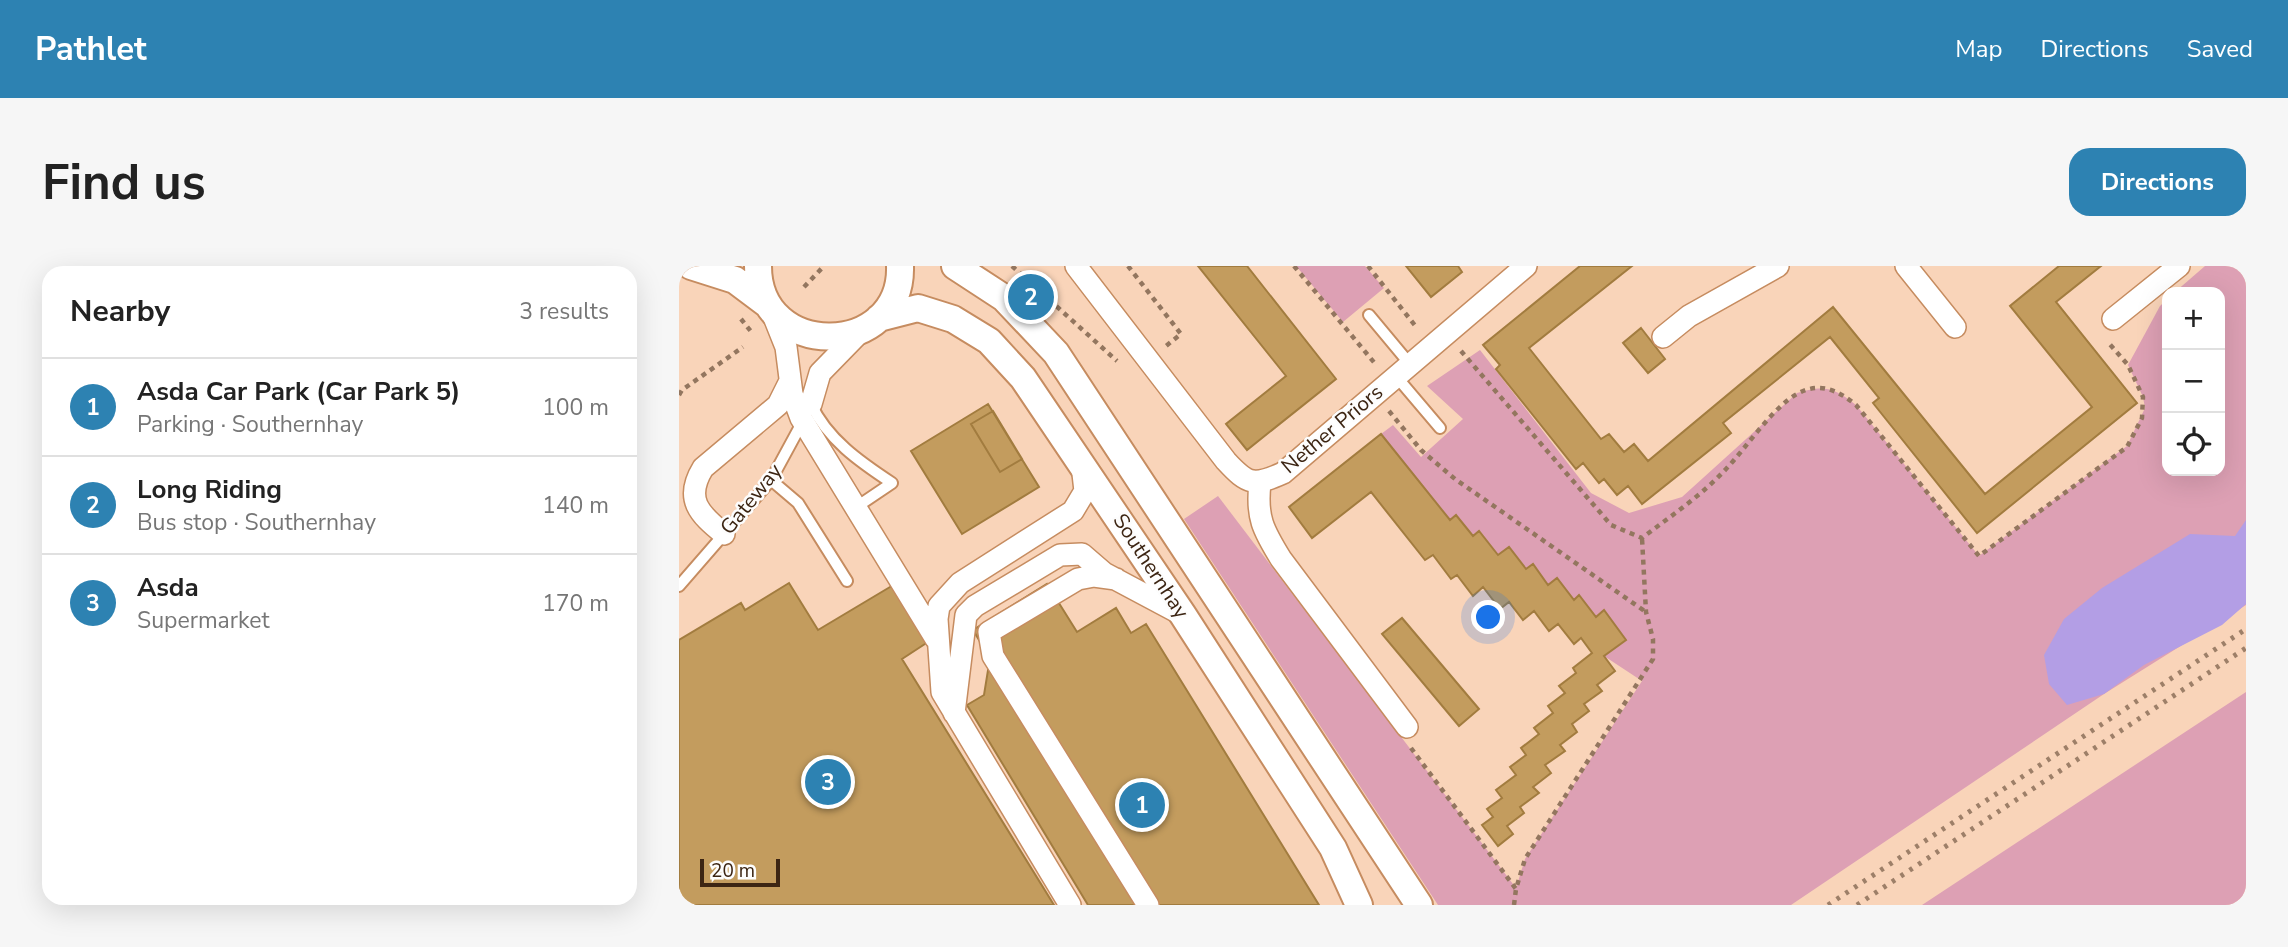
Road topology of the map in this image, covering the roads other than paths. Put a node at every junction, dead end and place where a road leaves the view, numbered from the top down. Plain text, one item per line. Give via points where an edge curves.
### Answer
1 (758, 266) edge
2 (899, 266) edge
3 (955, 266) edge
4 (1076, 266) edge
5 (1526, 266) edge
6 (1778, 266) edge
7 (1906, 266) edge
8 (2179, 266) edge
9 (691, 268) edge
10 (769, 307) junction
11 (1369, 315) dead end
12 (870, 324) junction
13 (1955, 327) dead end
14 (2109, 328) road end
15 (1663, 337) dead end
16 (1398, 374) junction
17 (790, 381) junction
18 (807, 413) junction
19 (1440, 428) dead end
20 (1081, 461) junction
21 (771, 480) junction
22 (1260, 483) junction
23 (855, 508) junction
24 (724, 534) junction
25 (1116, 579) junction
26 (847, 581) dead end
27 (679, 586) edge
28 (1183, 615) junction
29 (937, 640) junction
30 (954, 713) junction
31 (1407, 736) road end
32 (1070, 905) edge
33 (1148, 905) edge
34 (1359, 905) edge
35 (1419, 905) edge

1 - 10 street
2 - 12 street via 896,289
3 - 35 street, Southernhay via 1004,298 1056,353
4 - 22 street, Nether Priors via 1226,461 1242,478
5 - 16 street, Nether Priors
6 - 15 street via 1689,316
7 - 13 street
8 - 14 street
9 - 10 street via 736,279
10 - 12 street, Southernhay via 781,320 812,336 846,336
10 - 17 street via 786,347
11 - 16 lane
12 - 18 street via 820,373
12 - 20 street, Southernhay via 906,309 933,311 971,328 1023,378
16 - 19 lane
16 - 22 street, Nether Priors via 1283,473
17 - 18 street
17 - 24 street via 778,405 703,468 695,480 697,506
18 - 21 lane, Gateway
18 - 23 street
18 - 23 lane via 892,483
20 - 28 street, Southernhay
20 - 29 street via 1085,491 1073,511 947,595 939,607
21 - 24 lane, Gateway
21 - 26 lane via 797,503
22 - 31 street via 1257,508 1265,533
23 - 29 street
24 - 27 lane, Gateway
25 - 28 street
25 - 30 street via 1082,555 1061,555 975,606 963,626
25 - 33 street via 1092,585 991,645 993,656
28 - 34 street, Southernhay via 1332,848
29 - 30 street via 942,692
30 - 32 street

